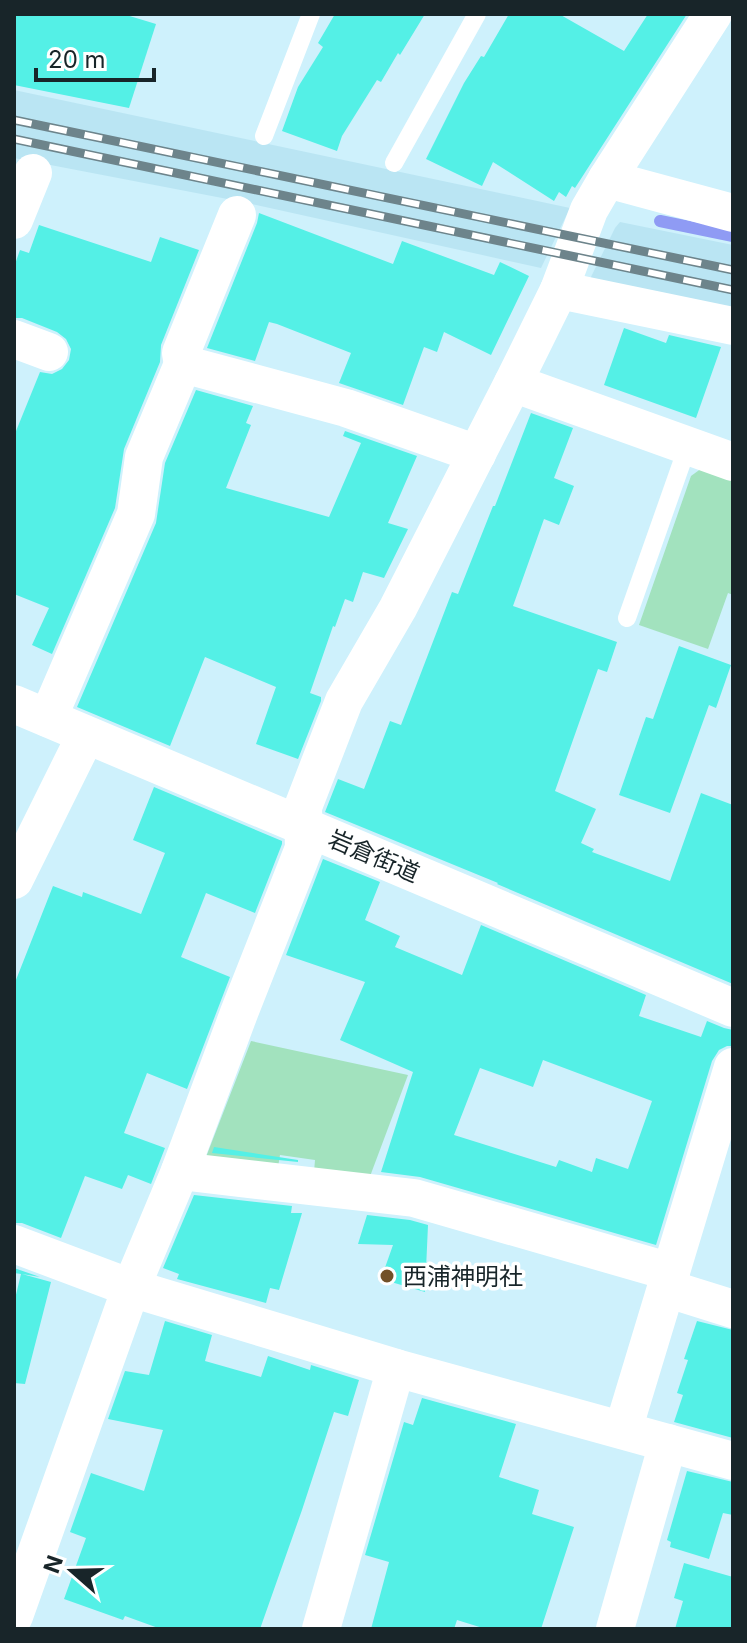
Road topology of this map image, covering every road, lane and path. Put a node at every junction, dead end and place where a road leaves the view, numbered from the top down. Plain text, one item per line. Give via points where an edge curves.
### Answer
1 (311, 14) edge
2 (477, 14) edge
3 (713, 14) edge
4 (264, 136) dead end
5 (394, 163) dead end
6 (33, 173) dead end
7 (607, 179) junction
8 (733, 213) edge
9 (237, 215) dead end
10 (14, 220) edge
11 (559, 290) junction
12 (733, 326) edge
13 (14, 339) edge
14 (49, 352) dead end
15 (183, 364) junction
16 (513, 383) junction
17 (688, 445) junction
18 (477, 454) junction
19 (733, 462) edge
20 (627, 618) dead end
21 (31, 711) edge
22 (86, 735) junction
23 (305, 827) junction
24 (14, 880) edge
25 (733, 1008) edge
26 (733, 1067) edge
27 (180, 1171) junction
28 (14, 1244) edge
29 (669, 1280) junction
30 (131, 1288) junction
31 (733, 1309) edge
32 (396, 1368) junction
33 (623, 1430) junction
34 (668, 1443) junction
35 (733, 1461) edge
36 (14, 1616) edge
37 (321, 1629) edge
38 (615, 1629) edge

1 - 4 lane
2 - 5 lane
3 - 7 street
6 - 10 street
7 - 8 street
7 - 11 street via 589,210
9 - 15 street via 181,353
11 - 12 street
11 - 16 street
13 - 14 street
15 - 18 street via 346,408
15 - 21 street via 144,457 136,514
16 - 17 street
16 - 18 street
17 - 19 street
17 - 20 lane
18 - 23 street via 344,701 303,807
21 - 22 street, 岩倉街道
22 - 23 street, 岩倉街道
22 - 24 street
23 - 25 street, 岩倉街道
23 - 27 street via 304,848
26 - 29 street
27 - 29 street via 414,1198
27 - 30 street
28 - 30 street
29 - 31 street
29 - 33 street
30 - 32 street
30 - 36 street
32 - 33 street
32 - 37 street
33 - 34 street
34 - 35 street
34 - 38 street

